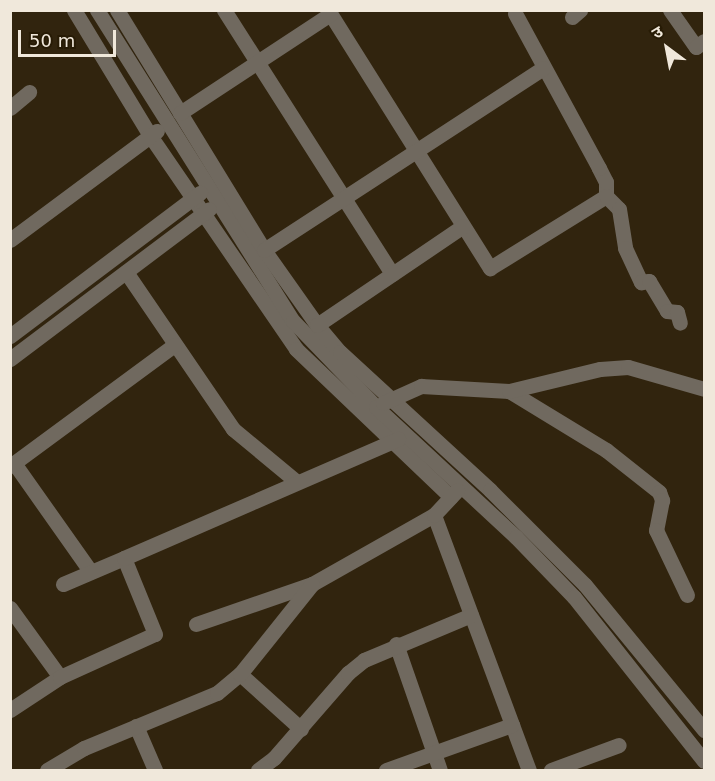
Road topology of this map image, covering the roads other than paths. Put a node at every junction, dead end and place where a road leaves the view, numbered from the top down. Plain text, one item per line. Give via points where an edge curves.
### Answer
1 (74, 10) edge
2 (97, 10) edge
3 (117, 10) edge
4 (224, 10) edge
5 (670, 10) edge
6 (329, 12) edge
7 (515, 14) dead end
8 (705, 41) edge
9 (257, 62) junction
10 (543, 68) junction
11 (29, 92) dead end
12 (10, 108) edge
13 (180, 113) junction
14 (165, 123) junction
15 (151, 136) junction
16 (416, 147) junction
17 (220, 178) junction
18 (207, 188) junction
19 (229, 194) junction
20 (342, 196) junction
21 (606, 196) junction
22 (192, 199) junction
23 (216, 203) junction
24 (202, 214) junction
25 (463, 226) junction
26 (10, 240) edge
27 (264, 250) junction
28 (126, 272) junction
29 (392, 274) junction
30 (680, 323) dead end
31 (317, 325) junction
32 (10, 336) edge
33 (174, 345) junction
34 (10, 359) edge
35 (705, 389) edge
36 (509, 391) junction
37 (389, 399) junction
38 (376, 407) junction
39 (398, 439) junction
40 (12, 465) edge
41 (473, 474) junction
42 (297, 482) junction
43 (456, 492) junction
44 (434, 515) junction
45 (124, 558) junction
46 (92, 572) junction
47 (63, 584) dead end
48 (312, 584) junction
49 (687, 595) dead end
50 (10, 608) edge
51 (471, 615) junction
52 (196, 624) dead end
53 (396, 644) junction
54 (240, 674) junction
55 (60, 677) junction
56 (10, 710) edge
57 (512, 725) junction
58 (136, 726) junction
59 (301, 729) junction
60 (705, 730) edge
61 (620, 745) dead end
62 (434, 753) junction
63 (705, 761) edge
64 (47, 771) edge
65 (155, 771) edge
66 (258, 771) edge
67 (386, 771) edge
68 (440, 771) edge
69 (529, 771) edge
70 (550, 771) edge

1 - 15 street
2 - 14 street
3 - 13 street
4 - 9 street
5 - 8 street via 696,47
6 - 9 street
6 - 16 street
7 - 10 street
9 - 13 street
9 - 20 street
10 - 16 street
10 - 21 street via 606,182
11 - 12 street
13 - 17 street
14 - 15 street
14 - 18 street
15 - 22 street
15 - 26 street
16 - 20 street
16 - 25 street
17 - 18 street
17 - 19 street
18 - 22 street
18 - 23 street
19 - 23 street
19 - 27 street
20 - 27 street
20 - 29 street
21 - 25 street via 490,268
21 - 30 street via 619,209 625,248 640,282 650,281 667,311 677,312
22 - 24 street
22 - 32 street
23 - 24 street
23 - 38 street via 293,321
24 - 28 street
24 - 39 street via 296,349
25 - 29 street
27 - 31 street
28 - 33 street
28 - 34 street
29 - 31 street
31 - 37 street
33 - 40 street
33 - 42 street via 233,429
35 - 36 street via 628,367
36 - 37 street via 421,386
36 - 49 street via 621,460 659,492 662,501 656,530
37 - 38 street
37 - 41 street
38 - 39 street
39 - 42 street
39 - 43 street
40 - 46 street
41 - 43 street
41 - 60 street via 590,590
42 - 45 street
43 - 44 street
43 - 63 street via 516,537 574,597
44 - 48 street
44 - 51 street
45 - 46 street
45 - 55 street via 155,634
46 - 47 street
48 - 52 street
48 - 54 street
50 - 55 street
51 - 53 street
51 - 57 street
53 - 59 street via 348,673
53 - 62 street
54 - 58 street via 203,700
54 - 59 street
55 - 56 street
57 - 62 street
57 - 69 street
58 - 64 street via 84,748
58 - 65 street
59 - 66 street
61 - 70 street
62 - 67 street
62 - 68 street

